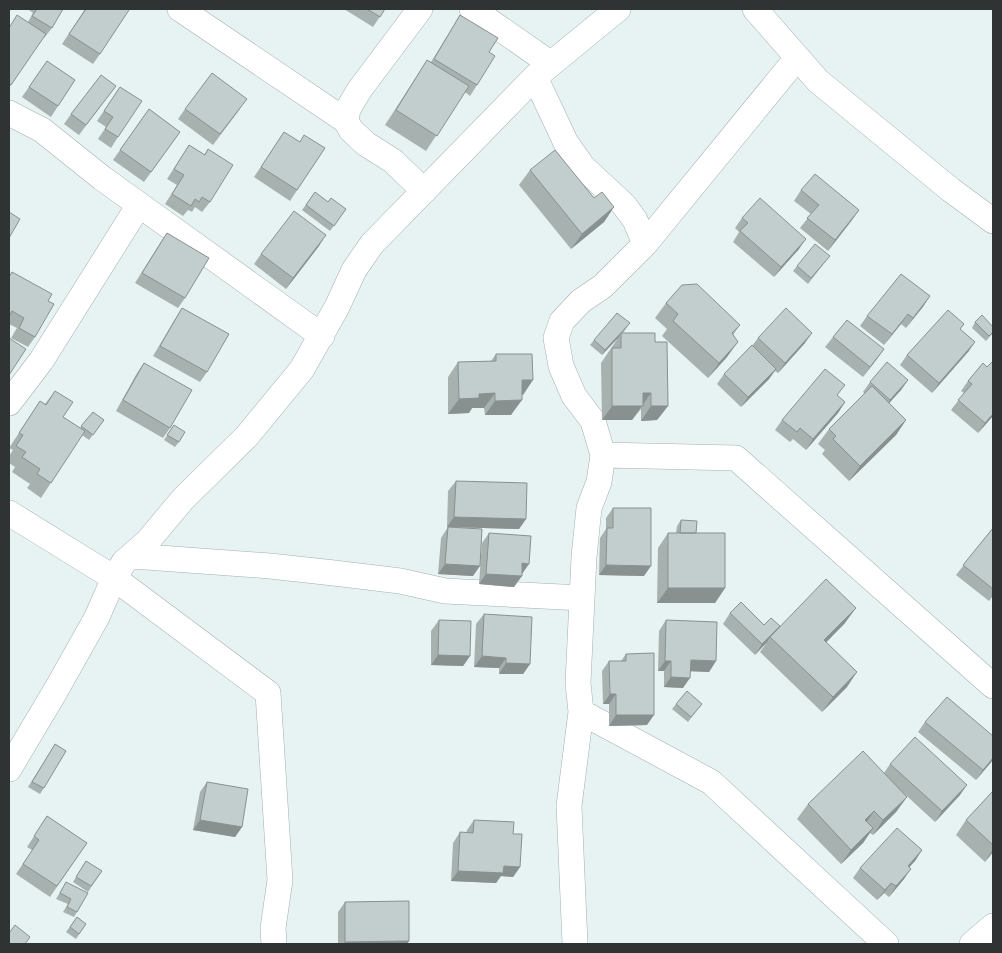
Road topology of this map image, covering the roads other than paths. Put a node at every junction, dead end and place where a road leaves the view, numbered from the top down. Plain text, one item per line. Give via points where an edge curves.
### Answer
1 (180, 9) edge
2 (420, 9) edge
3 (472, 9) edge
4 (618, 9) edge
5 (755, 9) edge
6 (797, 58) junction
7 (543, 70) junction
8 (9, 114) edge
9 (346, 121) junction
10 (424, 191) junction
11 (139, 205) junction
12 (993, 221) edge
13 (645, 244) junction
14 (322, 336) junction
15 (9, 403) edge
16 (603, 455) junction
17 (9, 513) edge
18 (132, 556) junction
19 (114, 578) junction
20 (582, 598) junction
21 (993, 686) edge
22 (581, 712) junction
23 (9, 769) edge
24 (993, 926) edge
25 (274, 944) edge
26 (575, 944) edge
27 (886, 944) edge
28 (972, 944) edge

1 - 9 street
2 - 9 street via 360,89 348,109
3 - 7 street
4 - 7 street
5 - 6 street
6 - 12 street via 818,81 961,199
6 - 13 street
7 - 10 street
7 - 13 street via 566,143 583,167 624,205 635,220
8 - 11 street via 42,130
9 - 10 street via 366,144 393,161
10 - 14 street via 372,244 354,270
11 - 14 street
11 - 15 street via 41,361
13 - 16 street via 562,321 556,338 561,366 574,396 593,421
14 - 18 street via 302,369 247,436
16 - 20 street via 599,482 590,508
16 - 21 street via 736,458
17 - 19 street
18 - 19 street
18 - 20 street via 334,572 446,591
19 - 23 street via 97,618
19 - 25 street via 268,692 280,880
20 - 22 street via 578,683
22 - 26 street via 569,806
22 - 27 street via 711,782
24 - 28 street

